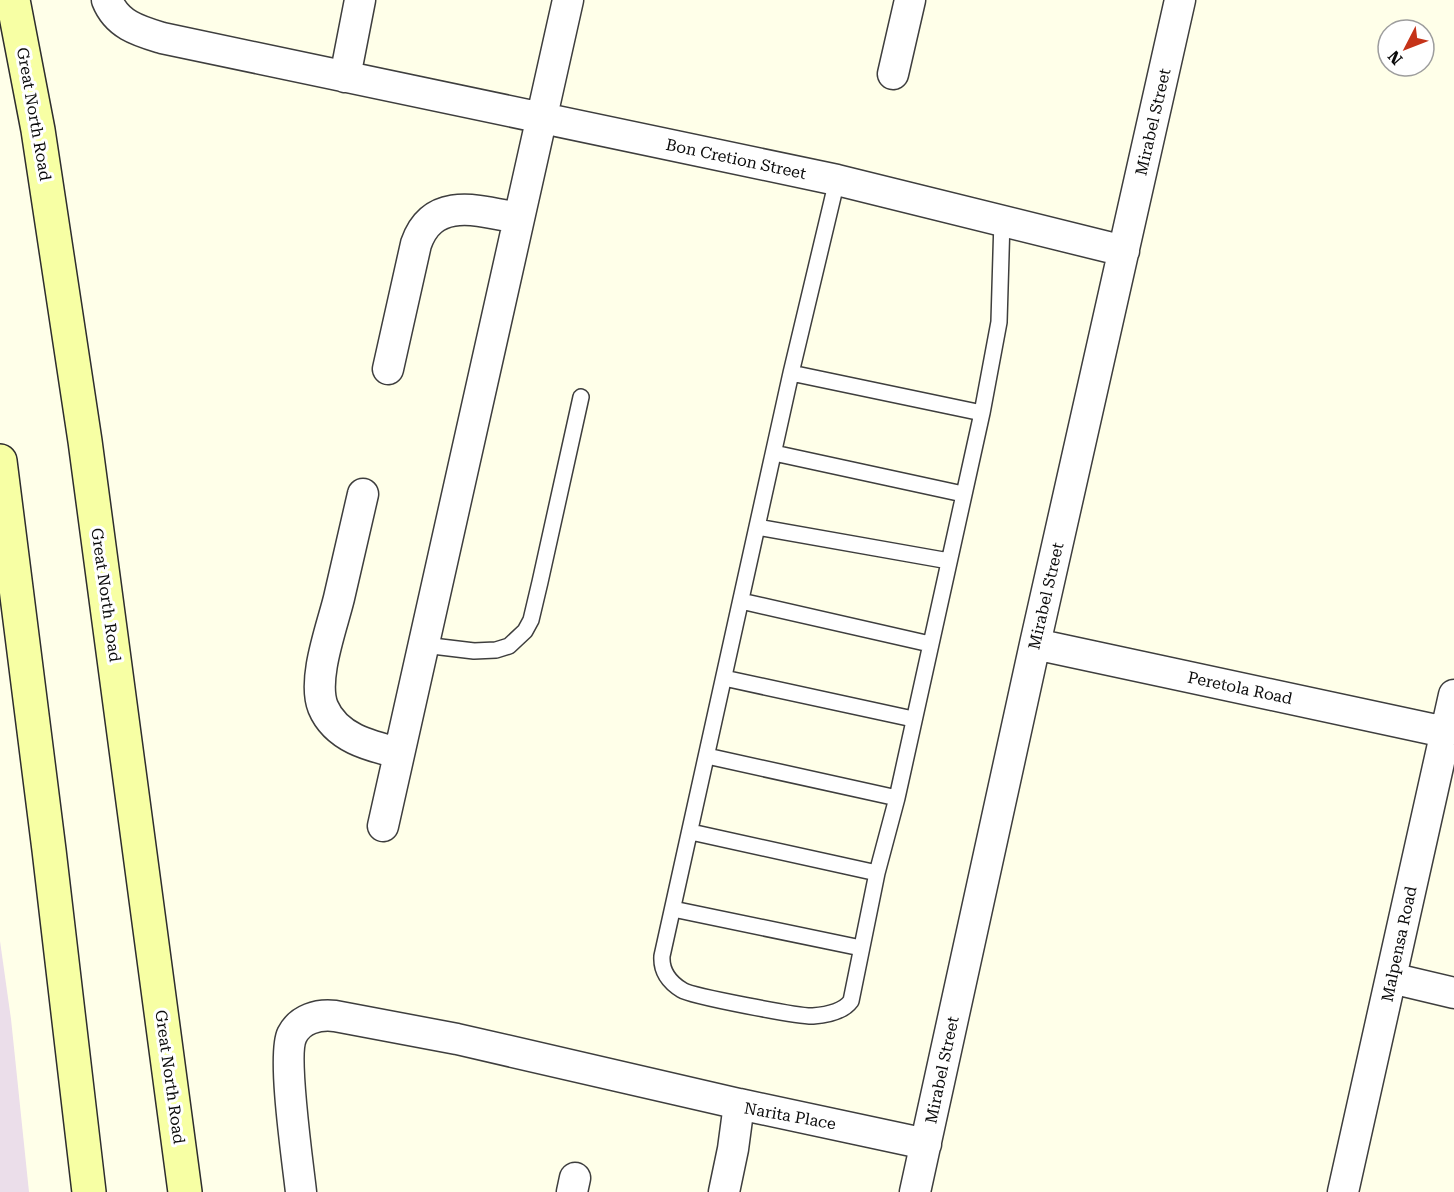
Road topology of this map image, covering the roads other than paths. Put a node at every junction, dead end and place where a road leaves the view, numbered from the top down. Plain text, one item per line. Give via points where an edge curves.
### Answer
1 (13, 0) edge
2 (107, 0) edge
3 (360, 0) edge
4 (568, 0) edge
5 (910, 0) edge
6 (1180, 0) edge
7 (893, 74) dead end
8 (345, 76) junction
9 (541, 118) junction
10 (837, 180) junction
11 (518, 218) junction
12 (1002, 220) junction
13 (1124, 251) junction
14 (388, 369) dead end
15 (791, 372) junction
16 (581, 397) dead end
17 (982, 413) junction
18 (774, 453) junction
19 (0, 461) edge
20 (363, 494) dead end
21 (963, 494) junction
22 (757, 526) junction
23 (949, 561) junction
24 (741, 602) junction
25 (930, 644) junction
26 (1035, 644) junction
27 (424, 645) junction
28 (724, 678) junction
29 (1454, 695) edge
30 (913, 719) junction
31 (1445, 732) junction
32 (399, 753) junction
33 (707, 756) junction
34 (897, 798) junction
35 (383, 826) dead end
36 (691, 832) junction
37 (878, 873) junction
38 (673, 909) junction
39 (861, 948) junction
40 (1391, 978) junction
41 (1454, 993) edge
42 (739, 1104) junction
43 (926, 1144) junction
44 (89, 1192) edge
45 (185, 1192) edge
46 (301, 1192) edge
47 (724, 1192) edge
48 (915, 1192) edge
49 (1343, 1192) edge

1 - 45 main road, Great North Road via 38,130 83,429
2 - 8 street, Bon Cretion Street via 126,25 162,38
3 - 8 street
4 - 9 street
5 - 7 street
6 - 13 street, Mirabel Street
8 - 9 street, Bon Cretion Street
9 - 10 street, Bon Cretion Street
9 - 11 street
10 - 12 street, Bon Cretion Street
10 - 15 lane
11 - 14 street via 459,209 443,213 424,228 416,244
11 - 27 street
12 - 13 street, Bon Cretion Street
12 - 17 lane via 999,322
13 - 26 street, Mirabel Street
15 - 17 lane
15 - 18 lane
16 - 27 lane via 531,620 525,631 509,646 496,650
17 - 21 lane
18 - 21 lane
18 - 22 lane
19 - 44 main road
20 - 32 street via 322,669 321,701 329,716 349,736
21 - 23 lane
22 - 23 lane
22 - 24 lane
23 - 25 lane
24 - 25 lane
24 - 28 lane
25 - 30 lane
26 - 31 street, Peretola Road
26 - 43 street, Mirabel Street
27 - 32 street
28 - 30 lane
28 - 33 lane
29 - 31 street, Malpensa Road
30 - 34 lane
31 - 40 street, Malpensa Road
32 - 35 street
33 - 34 lane
33 - 36 lane
34 - 37 lane
36 - 37 lane
36 - 38 lane
37 - 39 lane
38 - 39 lane
38 - 39 lane via 662,965 668,979 686,993 810,1017 841,1010 851,1001
40 - 41 street
40 - 49 street, Malpensa Road
42 - 43 street, Narita Place
42 - 46 street via 457,1039 319,1016 301,1024 289,1045
42 - 47 street, Narita Place
43 - 48 street, Mirabel Street

